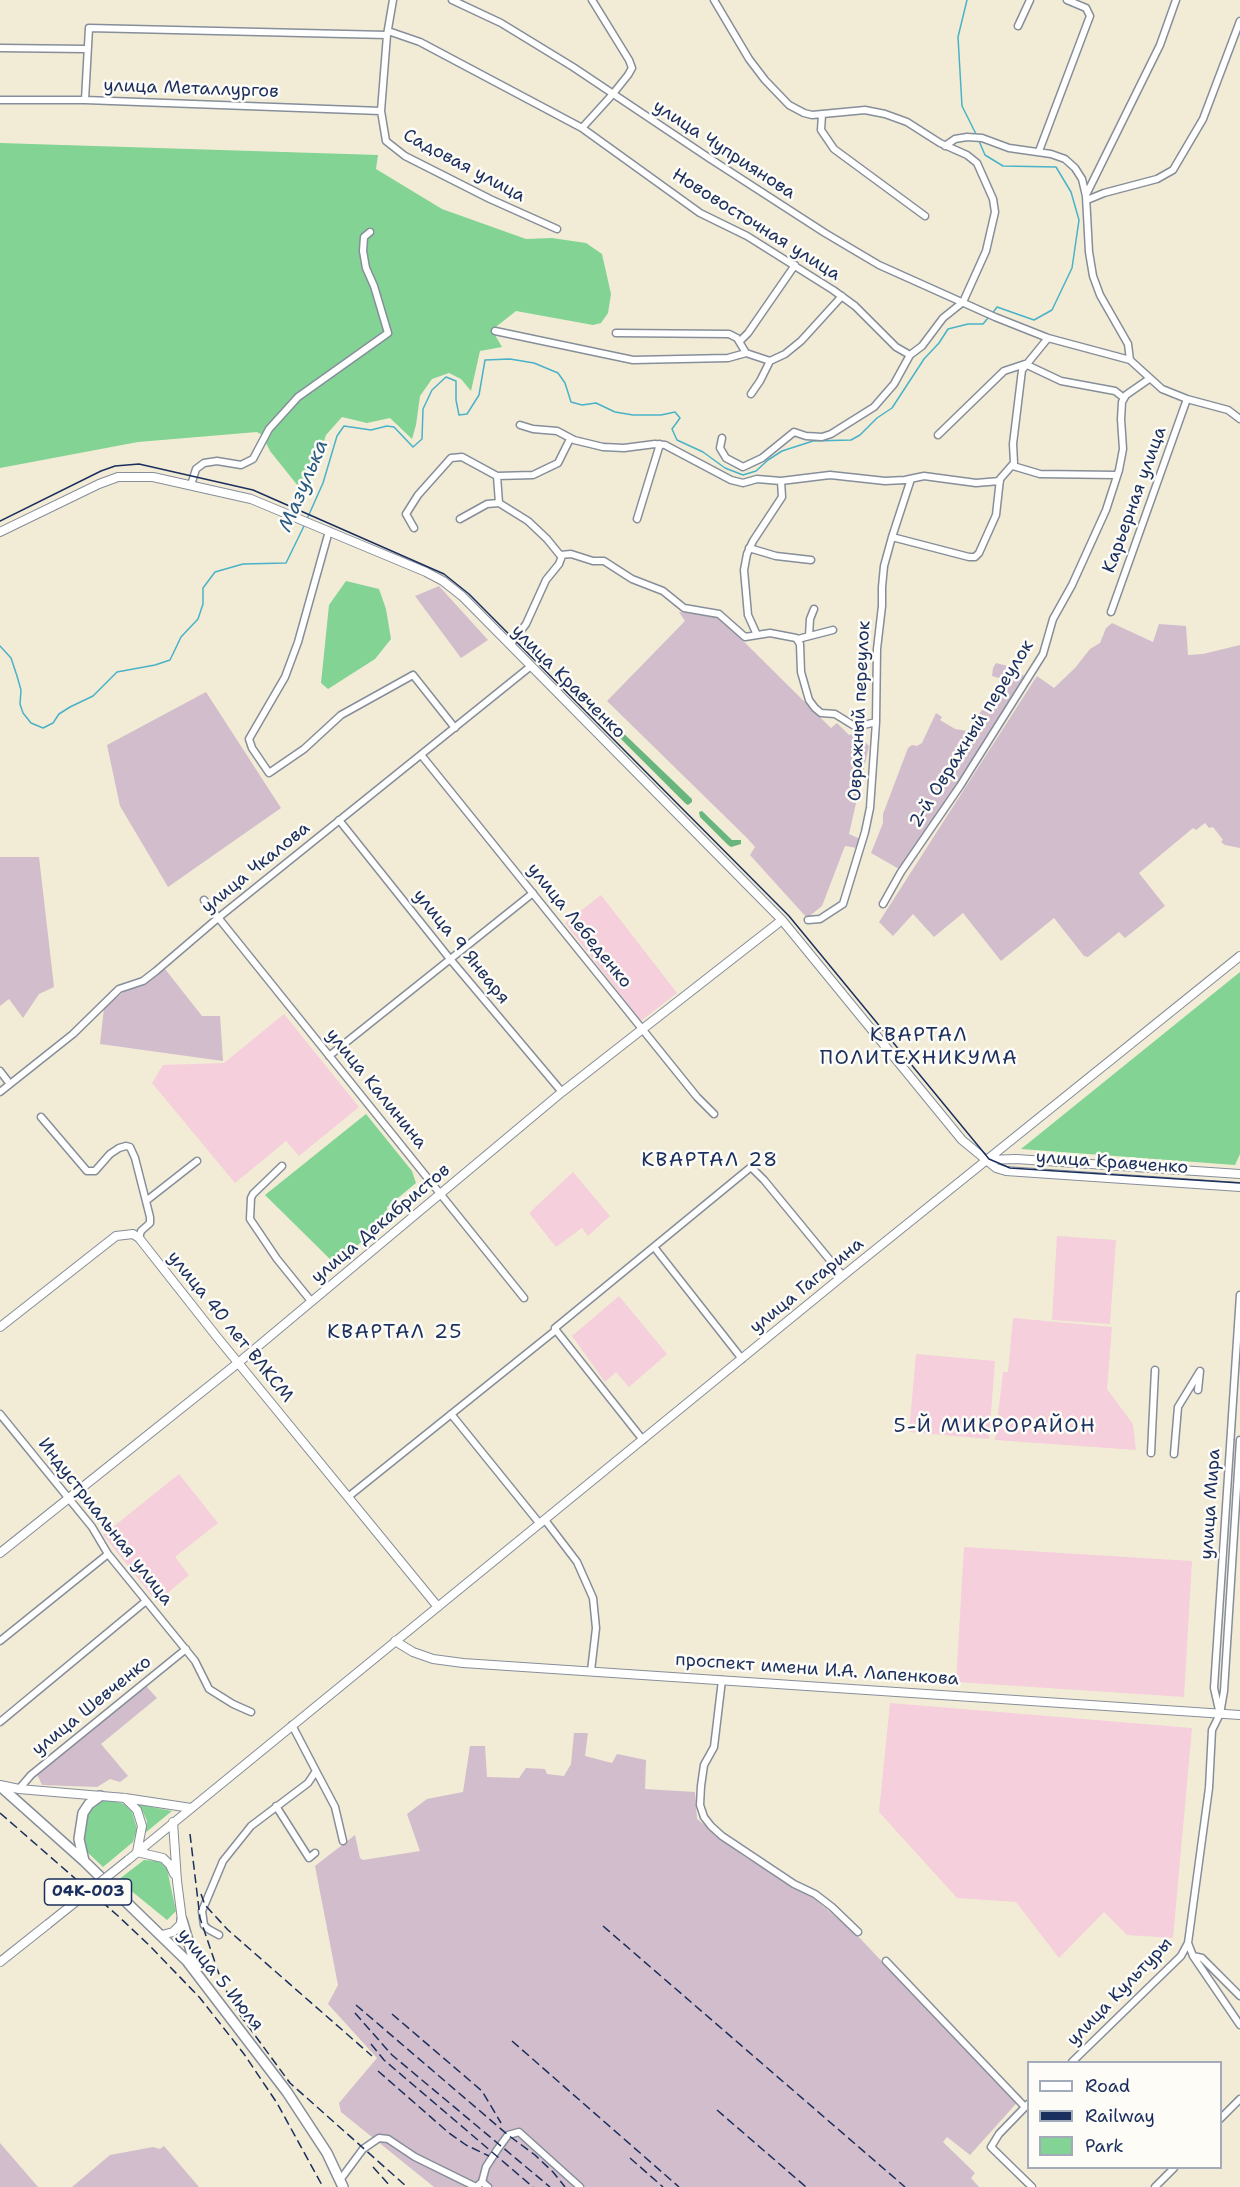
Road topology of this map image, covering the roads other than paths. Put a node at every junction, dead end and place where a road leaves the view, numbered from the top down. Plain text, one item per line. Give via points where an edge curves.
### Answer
1 (393, 0) edge
2 (452, 0) edge
3 (592, 0) edge
4 (714, 0) edge
5 (1030, 0) edge
6 (1067, 0) edge
7 (1176, 0) edge
8 (1240, 21) edge
9 (1018, 26) dead end
10 (388, 33) junction
11 (0, 48) edge
12 (86, 49) junction
13 (612, 95) junction
14 (0, 100) edge
15 (85, 100) junction
16 (381, 111) junction
17 (822, 115) junction
18 (582, 128) junction
19 (945, 146) junction
20 (1039, 151) junction
21 (1086, 198) junction
22 (925, 216) dead end
23 (557, 229) dead end
24 (370, 232) dead end
25 (795, 265) junction
26 (842, 296) junction
27 (963, 302) junction
28 (495, 331) dead end
29 (616, 333) dead end
30 (1048, 338) junction
31 (740, 341) junction
32 (746, 353) junction
33 (910, 355) junction
34 (1130, 360) junction
35 (770, 361) junction
36 (1025, 364) junction
37 (1149, 379) junction
38 (751, 394) dead end
39 (1124, 398) junction
40 (1187, 399) junction
41 (1240, 419) edge
42 (520, 425) dead end
43 (938, 435) dead end
44 (722, 438) dead end
45 (570, 439) junction
46 (660, 444) junction
47 (1013, 466) junction
48 (1116, 475) junction
49 (497, 476) junction
50 (911, 479) junction
51 (781, 481) junction
52 (1000, 481) junction
53 (191, 485) junction
54 (499, 503) junction
55 (460, 519) dead end
56 (637, 519) dead end
57 (414, 528) dead end
58 (329, 531) junction
59 (0, 532) edge
60 (892, 537) junction
61 (749, 548) junction
62 (562, 556) junction
63 (811, 560) dead end
64 (814, 609) dead end
65 (1111, 612) dead end
66 (833, 630) dead end
67 (758, 635) junction
68 (809, 636) junction
69 (798, 639) junction
70 (510, 645) junction
71 (531, 666) junction
72 (876, 722) junction
73 (455, 728) junction
74 (422, 756) junction
75 (339, 820) junction
76 (533, 893) junction
77 (204, 900) dead end
78 (883, 904) dead end
79 (218, 918) junction
80 (782, 920) junction
81 (808, 920) dead end
82 (1240, 956) edge
83 (450, 959) junction
84 (642, 1029) junction
85 (329, 1056) junction
86 (0, 1071) edge
87 (10, 1084) junction
88 (0, 1092) edge
89 (562, 1092) junction
90 (714, 1114) dead end
91 (41, 1117) dead end
92 (1008, 1159) junction
93 (987, 1160) junction
94 (197, 1161) dead end
95 (1080, 1163) junction
96 (282, 1166) dead end
97 (1180, 1170) junction
98 (1006, 1171) junction
99 (1224, 1173) junction
100 (1240, 1174) edge
101 (1080, 1176) junction
102 (1180, 1183) junction
103 (1224, 1186) junction
104 (1240, 1186) edge
105 (441, 1194) junction
106 (146, 1201) junction
107 (139, 1238) junction
108 (654, 1247) junction
109 (843, 1276) junction
110 (1240, 1295) edge
111 (524, 1298) dead end
112 (311, 1301) junction
113 (0, 1327) edge
114 (555, 1328) junction
115 (742, 1359) junction
116 (238, 1363) junction
117 (1155, 1370) dead end
118 (1198, 1390) dead end
119 (0, 1414) edge
120 (451, 1414) junction
121 (643, 1440) junction
122 (1240, 1440) edge
123 (1151, 1453) dead end
124 (1174, 1454) dead end
125 (1230, 1456) junction
126 (1239, 1456) edge
127 (348, 1497) junction
128 (68, 1498) junction
129 (543, 1522) junction
130 (0, 1553) edge
131 (108, 1554) junction
132 (1221, 1574) junction
133 (1231, 1574) junction
134 (146, 1601) junction
135 (438, 1607) junction
136 (0, 1641) edge
137 (395, 1641) junction
138 (186, 1649) junction
139 (591, 1671) junction
140 (722, 1680) junction
141 (251, 1712) dead end
142 (1220, 1714) junction
143 (1240, 1715) edge
144 (0, 1722) edge
145 (292, 1725) junction
146 (316, 1771) junction
147 (0, 1785) edge
148 (20, 1789) junction
149 (100, 1796) junction
150 (12, 1797) junction
151 (125, 1798) junction
152 (276, 1806) junction
153 (191, 1808) junction
154 (173, 1822) junction
155 (343, 1841) dead end
156 (137, 1852) junction
157 (315, 1853) dead end
158 (84, 1860) junction
159 (177, 1881) junction
160 (182, 1920) junction
161 (858, 1932) dead end
162 (162, 1935) junction
163 (219, 1935) dead end
164 (1188, 1942) junction
165 (1193, 1956) junction
166 (886, 1961) dead end
167 (0, 1962) edge
168 (200, 1978) junction
169 (1240, 1996) edge
170 (1240, 2025) edge
171 (1073, 2061) edge
172 (1240, 2099) edge
173 (1027, 2106) edge
174 (1222, 2118) edge
175 (1173, 2169) edge
176 (341, 2184) edge
177 (485, 2185) edge
178 (580, 2187) edge
179 (1032, 2187) edge
180 (1155, 2187) edge

1 - 10 street, Садовая улица
2 - 13 street, улица Чуприянова via 501,23
3 - 13 street via 632,64
4 - 17 street via 749,59 782,98 796,110
5 - 9 street
6 - 20 street via 1086,8 1090,16
7 - 21 street via 1160,45
8 - 21 street via 1203,119 1173,170 1157,179
10 - 12 street, Нововосточная улица via 89,28
10 - 16 street, Садовая улица
10 - 18 street, Нововосточная улица via 407,36 437,50
11 - 12 street
12 - 15 street
13 - 18 street
13 - 27 street, улица Чуприянова via 843,244 879,265
14 - 15 street, улица Металлургов
15 - 16 street, улица Металлургов
16 - 23 street, Садовая улица via 386,141 393,148
17 - 19 street via 856,110 885,114 907,122
17 - 22 street via 821,130 834,149
18 - 25 street, Нововосточная улица via 700,213
19 - 20 street via 967,137
19 - 27 street via 977,163 995,205 986,252
20 - 21 street via 1070,163 1082,179
21 - 34 street via 1093,276 1128,345
24 - 53 street via 364,237 366,268 388,333 298,397 269,429 253,459 241,465 217,461 204,464 196,469
25 - 26 street, Нововосточная улица
25 - 31 street
26 - 33 street, Нововосточная улица via 896,347
26 - 35 street via 801,341
27 - 30 street, улица Чуприянова
27 - 33 street
28 - 32 street via 633,360 728,358
29 - 31 street via 722,333
30 - 34 street
30 - 36 street
31 - 32 street
32 - 35 street
33 - 44 street via 887,393 862,416 831,434 822,437 794,432 762,458 743,467 726,458 720,448
34 - 37 street
35 - 38 street
36 - 39 street via 1061,381 1115,391
36 - 43 street via 1004,370
36 - 47 street
37 - 39 street
37 - 40 street
39 - 48 street, 2-й Овражный переулок via 1122,454
40 - 41 street via 1234,413
40 - 65 street, Карьерная улица
42 - 45 street via 557,431
45 - 46 street via 614,448
45 - 49 street via 555,465 533,475
46 - 51 street via 731,480
46 - 56 street
47 - 48 street via 1040,474
47 - 52 street
48 - 78 street, 2-й Овражный переулок via 1107,506 1053,619 1035,669
49 - 54 street
49 - 57 street via 462,457 451,459 406,514
50 - 51 street via 830,475
50 - 52 street via 924,476 976,483
50 - 60 street, Овражный переулок
51 - 61 street via 782,496
52 - 60 street via 996,515 975,557
53 - 58 main road, улица Кравченко via 251,499
53 - 59 main road, улица Кравченко via 153,477 118,477
54 - 55 street via 487,504
54 - 62 street via 528,521
58 - 70 main road, улица Кравченко via 443,581
58 - 73 street via 298,642 285,676 249,739 252,748 268,773 304,749 341,715 413,675
60 - 72 street, Овражный переулок via 882,587
61 - 63 street
61 - 67 street via 744,570 748,615
62 - 67 street via 571,554 604,561 632,579 663,591 684,608 719,614 745,637
62 - 70 street via 526,624
64 - 68 street
66 - 68 street
67 - 69 street via 774,633
68 - 69 street
69 - 72 street via 801,672 815,708 856,727
70 - 71 main road, улица Кравченко
71 - 73 street, улица Чкалова
71 - 80 main road, улица Кравченко
72 - 81 street, Овражный переулок via 868,816 846,900 820,919
73 - 74 street, улица Чкалова
74 - 75 street, улица Чкалова
74 - 76 street, улица Лебеденко
75 - 79 street, улица Чкалова
75 - 83 street, улица 9 Января
76 - 83 street
76 - 84 street, улица Лебеденко
77 - 79 street, улица Калинина
79 - 85 street, улица Калинина
79 - 87 street, улица Чкалова via 143,981 119,989 73,1034
80 - 84 main road, улица Декабристов
80 - 93 main road, улица Кравченко via 962,1140
82 - 93 main road, улица Гагарина
83 - 85 street
83 - 89 street, улица 9 Января
84 - 89 main road, улица Декабристов
84 - 90 street, улица Лебеденко
85 - 105 street, улица Калинина
86 - 87 street
87 - 88 street, улица Чкалова
89 - 105 main road, улица Декабристов
91 - 106 street via 87,1172 95,1171 119,1148 130,1147
92 - 93 main road, улица Кравченко
92 - 95 main road, улица Кравченко
92 - 98 street
93 - 98 main road, улица Кравченко
93 - 109 main road, улица Гагарина
94 - 106 street
95 - 97 main road, улица Кравченко
95 - 101 street
96 - 112 street via 250,1198 250,1220
97 - 99 main road, улица Кравченко
97 - 102 street
98 - 101 main road, улица Кравченко
99 - 100 main road, улица Кравченко
99 - 103 street
101 - 102 main road, улица Кравченко
102 - 103 main road, улица Кравченко
103 - 104 main road, улица Кравченко
105 - 111 street, улица Калинина
105 - 112 main road, улица Декабристов
106 - 107 street via 150,1222
107 - 113 main road via 132,1234 116,1236
107 - 116 main road, улица 40 лет ВЛКСМ
108 - 109 street via 751,1167
108 - 114 street
108 - 115 street
109 - 115 main road, улица Гагарина
110 - 125 street, улица Мира
112 - 116 main road, улица Декабристов
114 - 120 street
114 - 121 street
115 - 121 main road, улица Гагарина
116 - 127 main road, улица 40 лет ВЛКСМ
116 - 128 main road, улица Декабристов
117 - 123 street
118 - 124 street via 1200,1371 1178,1407
119 - 128 street, Индустриальная улица
120 - 127 street
120 - 129 street
121 - 129 main road, улица Гагарина
122 - 126 street, улица Мира
125 - 126 street
125 - 132 street, улица Мира
126 - 133 street, улица Мира
127 - 135 main road, улица 40 лет ВЛКСМ
128 - 130 main road, улица Декабристов
128 - 131 street, Индустриальная улица
129 - 135 main road, улица Гагарина
129 - 139 street via 577,1562 593,1598 596,1628
131 - 134 street, Индустриальная улица
131 - 136 street
132 - 133 street
132 - 142 street, улица Мира via 1214,1688
133 - 142 street, улица Мира
134 - 138 street, Индустриальная улица
134 - 144 street
135 - 137 main road, улица Гагарина
137 - 139 main road, проспект имени И.А. Лапенкова via 433,1659
137 - 145 main road, улица Гагарина
138 - 141 street, Индустриальная улица via 209,1689
138 - 148 street, улица Шевченко via 31,1775
139 - 140 main road, проспект имени И.А. Лапенкова
140 - 142 main road, проспект имени И.А. Лапенкова
140 - 161 street via 714,1747 704,1765 701,1786 704,1816 722,1836 815,1894
142 - 143 main road, проспект имени И.А. Лапенкова
142 - 164 street, улица Мира via 1212,1731 1209,1788
145 - 146 street
145 - 153 main road, улица Гагарина
146 - 152 street via 308,1783
146 - 155 street via 335,1808
147 - 148 main road
147 - 150 highway, улица 5 Июля
148 - 149 main road
148 - 150 main road
149 - 151 main road
149 - 158 highway via 83,1813 79,1839
150 - 158 highway, улица 5 Июля
151 - 153 main road
151 - 156 main road via 137,1810 142,1827
152 - 157 street via 309,1858
152 - 163 street via 251,1826 223,1861 202,1911 204,1925
153 - 154 main road, улица Гагарина
154 - 156 main road, улица Гагарина
154 - 159 main road
156 - 159 main road via 163,1858
156 - 167 main road, улица Гагарина / 04К-003, bridge
158 - 162 highway, улица 5 Июля
159 - 160 main road
160 - 162 main road via 173,1932
160 - 168 highway
162 - 168 highway, улица 5 Июля
164 - 165 street, улица Мира
164 - 171 street, улица Культуры via 1181,1956
165 - 169 street via 1202,1958
165 - 170 street, улица Мира
166 - 173 street
168 - 176 highway, улица 5 Июля via 287,2092 327,2153
172 - 174 street
173 - 179 street via 991,2147
175 - 180 street
176 - 177 street via 363,2149 379,2138 388,2139 476,2187
177 - 178 street via 486,2167 508,2136 519,2132

